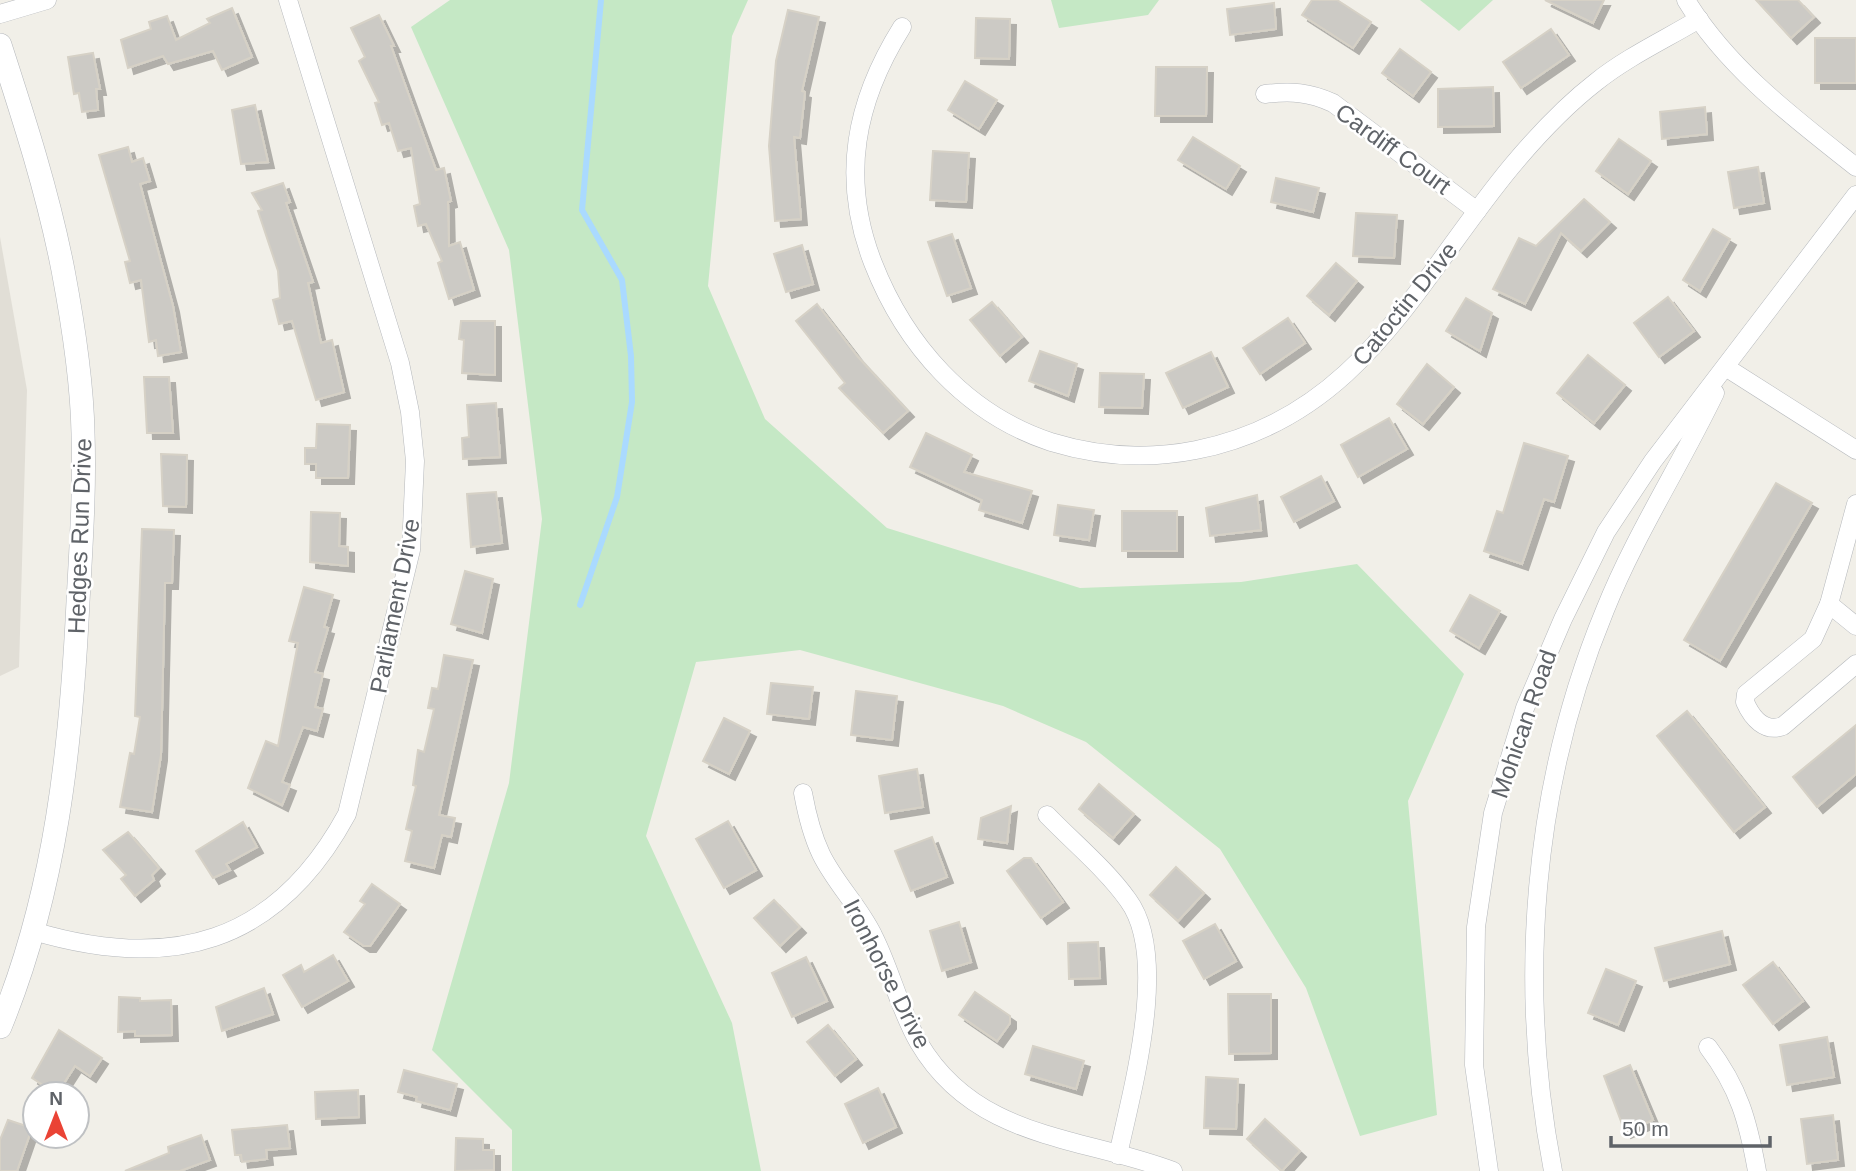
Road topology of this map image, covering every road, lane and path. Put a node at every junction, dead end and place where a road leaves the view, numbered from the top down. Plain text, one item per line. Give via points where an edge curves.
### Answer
1 (47, 0) edge
2 (288, 0) edge
3 (1686, 0) edge
4 (0, 14) edge
5 (1699, 19) junction
6 (902, 27) dead end
7 (0, 45) edge
8 (1265, 94) dead end
9 (1856, 167) edge
10 (1856, 195) edge
11 (1477, 211) junction
12 (1727, 368) junction
13 (1856, 450) edge
14 (1856, 504) edge
15 (1829, 604) junction
16 (1856, 626) edge
17 (1856, 664) edge
18 (803, 793) dead end
19 (1047, 815) dead end
20 (33, 931) junction
21 (0, 1027) edge
22 (1708, 1047) dead end
23 (1118, 1155) junction
24 (1173, 1171) edge
25 (1489, 1171) edge
26 (1553, 1171) edge
27 (1757, 1171) edge

1 - 4 street
2 - 20 street, Parliament Drive via 400,363 415,461 411,550 347,814 331,844 296,886 253,920 229,932 183,947 143,950 103,948
3 - 5 street
5 - 9 street via 1770,97
5 - 11 street, Catoctin Drive via 1598,80 1512,166
6 - 11 street, Catoctin Drive via 872,82 856,150 859,214 881,283 922,352 962,392 1004,421 1075,449 1136,457 1179,453 1255,433 1291,415 1362,361
7 - 20 street, Hedges Run Drive via 45,191 63,270 83,430 73,708 64,792
8 - 11 street, Cardiff Court via 1294,91 1333,103
10 - 12 street, Mohican Road
12 - 13 street
12 - 25 street, Mohican Road via 1653,461 1606,532 1563,619 1510,751 1483,864 1472,988 1474,1065
12 - 26 street, Mohican Road via 1604,610 1562,743 1548,809 1535,934 1538,1077
14 - 15 street
15 - 16 street
15 - 17 street via 1813,639 1746,694 1745,702 1765,727 1775,730
18 - 23 street, Ironhorse Drive via 822,856 873,935 901,1009 936,1067 998,1118 1049,1138
19 - 23 street via 1129,901 1143,937 1147,983 1143,1022
20 - 21 street, Hedges Run Drive
22 - 27 street via 1740,1100
23 - 24 street, Ironhorse Drive

